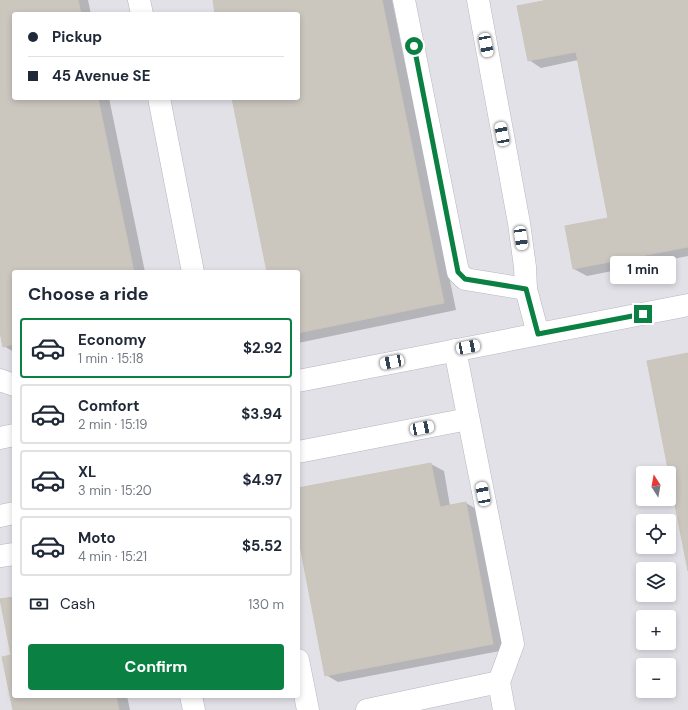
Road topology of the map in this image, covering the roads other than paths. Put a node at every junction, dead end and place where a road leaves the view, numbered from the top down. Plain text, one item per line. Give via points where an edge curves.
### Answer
1 (140, 0) edge
2 (404, 0) edge
3 (478, 0) edge
4 (142, 12) edge
5 (159, 100) edge
6 (193, 270) edge
7 (526, 289) junction
8 (688, 305) edge
9 (538, 334) junction
10 (454, 350) junction
11 (0, 380) edge
12 (300, 380) edge
13 (12, 384) edge
14 (468, 419) junction
15 (12, 435) edge
16 (0, 438) edge
17 (300, 452) edge
18 (12, 513) edge
19 (0, 516) edge
20 (12, 554) edge
21 (0, 556) edge
22 (300, 670) edge
23 (499, 682) junction
24 (191, 698) edge
25 (194, 710) edge
26 (308, 710) edge
27 (367, 710) edge
28 (504, 710) edge

1 - 4 street
2 - 7 street via 458,272 465,279
3 - 7 street via 518,223
5 - 6 street
7 - 9 street
8 - 9 street
9 - 10 street
10 - 12 street
10 - 14 street
11 - 13 street
14 - 17 street
14 - 23 street via 513,644
15 - 16 street
18 - 19 street
20 - 21 street
22 - 26 street
23 - 27 street
23 - 28 street
24 - 25 street

